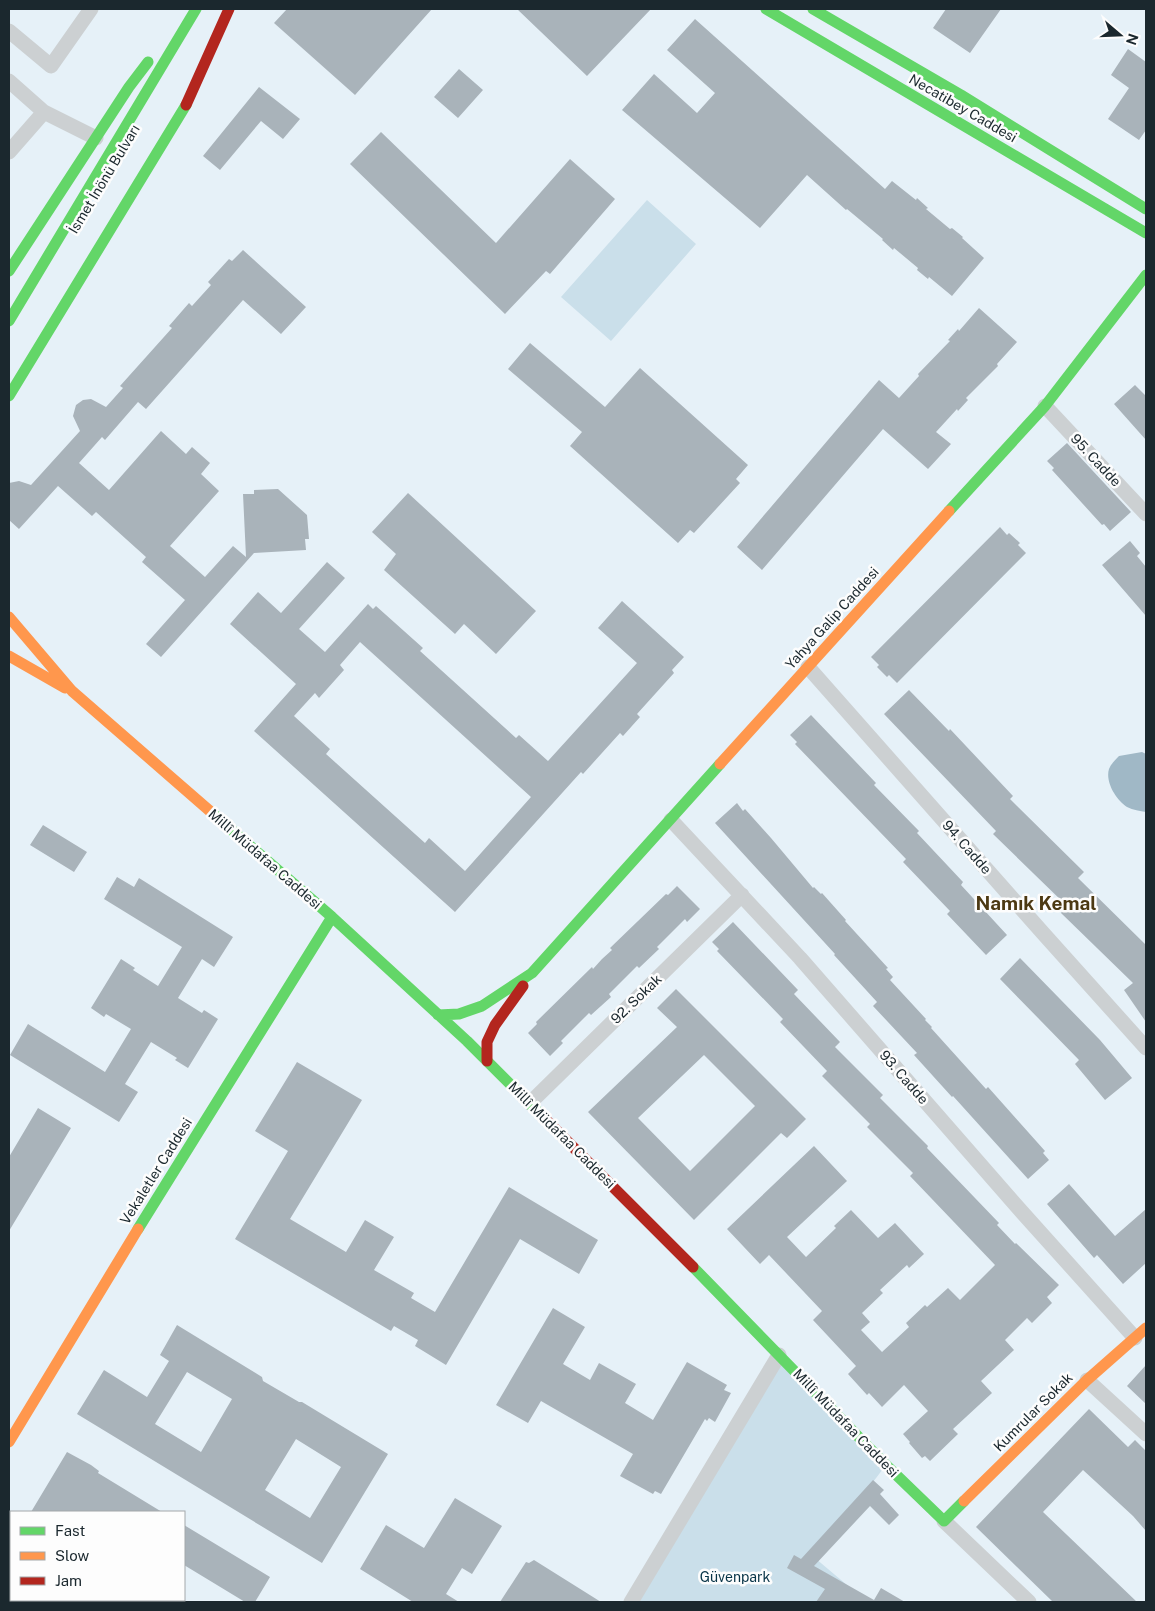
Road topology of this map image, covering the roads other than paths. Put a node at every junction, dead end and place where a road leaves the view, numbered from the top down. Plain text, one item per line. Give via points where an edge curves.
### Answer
1 (91, 9) edge
2 (189, 9) edge
3 (196, 9) edge
4 (224, 9) edge
5 (229, 9) edge
6 (813, 9) edge
7 (773, 10) edge
8 (9, 31) edge
9 (193, 60) dead end
10 (9, 81) edge
11 (44, 112) junction
12 (96, 138) junction
13 (9, 152) edge
14 (1146, 210) edge
15 (1146, 233) edge
16 (9, 271) edge
17 (1146, 276) edge
18 (9, 322) edge
19 (9, 396) edge
20 (1046, 406) junction
21 (1146, 514) edge
22 (9, 617) edge
23 (9, 656) edge
24 (808, 667) junction
25 (72, 692) junction
26 (670, 820) junction
27 (742, 895) junction
28 (332, 917) junction
29 (532, 973) junction
30 (438, 1015) junction
31 (1146, 1048) edge
32 (487, 1061) junction
33 (530, 1103) junction
34 (1141, 1333) edge
35 (779, 1354) junction
36 (1087, 1380) junction
37 (1146, 1434) edge
38 (9, 1442) edge
39 (944, 1521) junction
40 (631, 1602) edge
41 (1029, 1602) edge

1 - 8 street via 51,66
2 - 12 main road via 129,87
3 - 18 main road, İsmet İnönü Bulvarı
4 - 9 main road
5 - 19 main road via 184,109
6 - 14 main road, Necatibey Caddesi via 961,95
7 - 15 main road, Necatibey Caddesi
10 - 11 street
11 - 12 street
11 - 13 street
12 - 16 main road
17 - 20 main road, Yahya Galip Caddesi
20 - 21 street, 95. Cadde
20 - 24 main road, Yahya Galip Caddesi
22 - 25 main road, Millî Müdafaa Caddesi
23 - 25 main road, Millî Müdafaa Caddesi
24 - 26 main road, Yahya Galip Caddesi
24 - 31 street, 94. Cadde
25 - 28 main road, Millî Müdafaa Caddesi
26 - 27 street, 93. Cadde
26 - 29 main road, Yahya Galip Caddesi
27 - 33 street, 92. Sokak
27 - 34 street, 93. Cadde via 1014,1204
28 - 30 main road, Millî Müdafaa Caddesi
28 - 38 main road, Vekaletler Caddesi
29 - 30 main road, Yahya Galip Caddesi via 482,1006 459,1014
29 - 32 main road, Yahya Galip Caddesi via 494,1025 487,1042
30 - 32 main road, Millî Müdafaa Caddesi
32 - 33 main road, Millî Müdafaa Caddesi
33 - 35 main road, Millî Müdafaa Caddesi
34 - 36 main road, Kumrular Sokak
35 - 39 main road, Millî Müdafaa Caddesi
35 - 40 street
36 - 37 street
36 - 39 main road, Kumrular Sokak
39 - 41 street, Millî Müdafaa Caddesi

